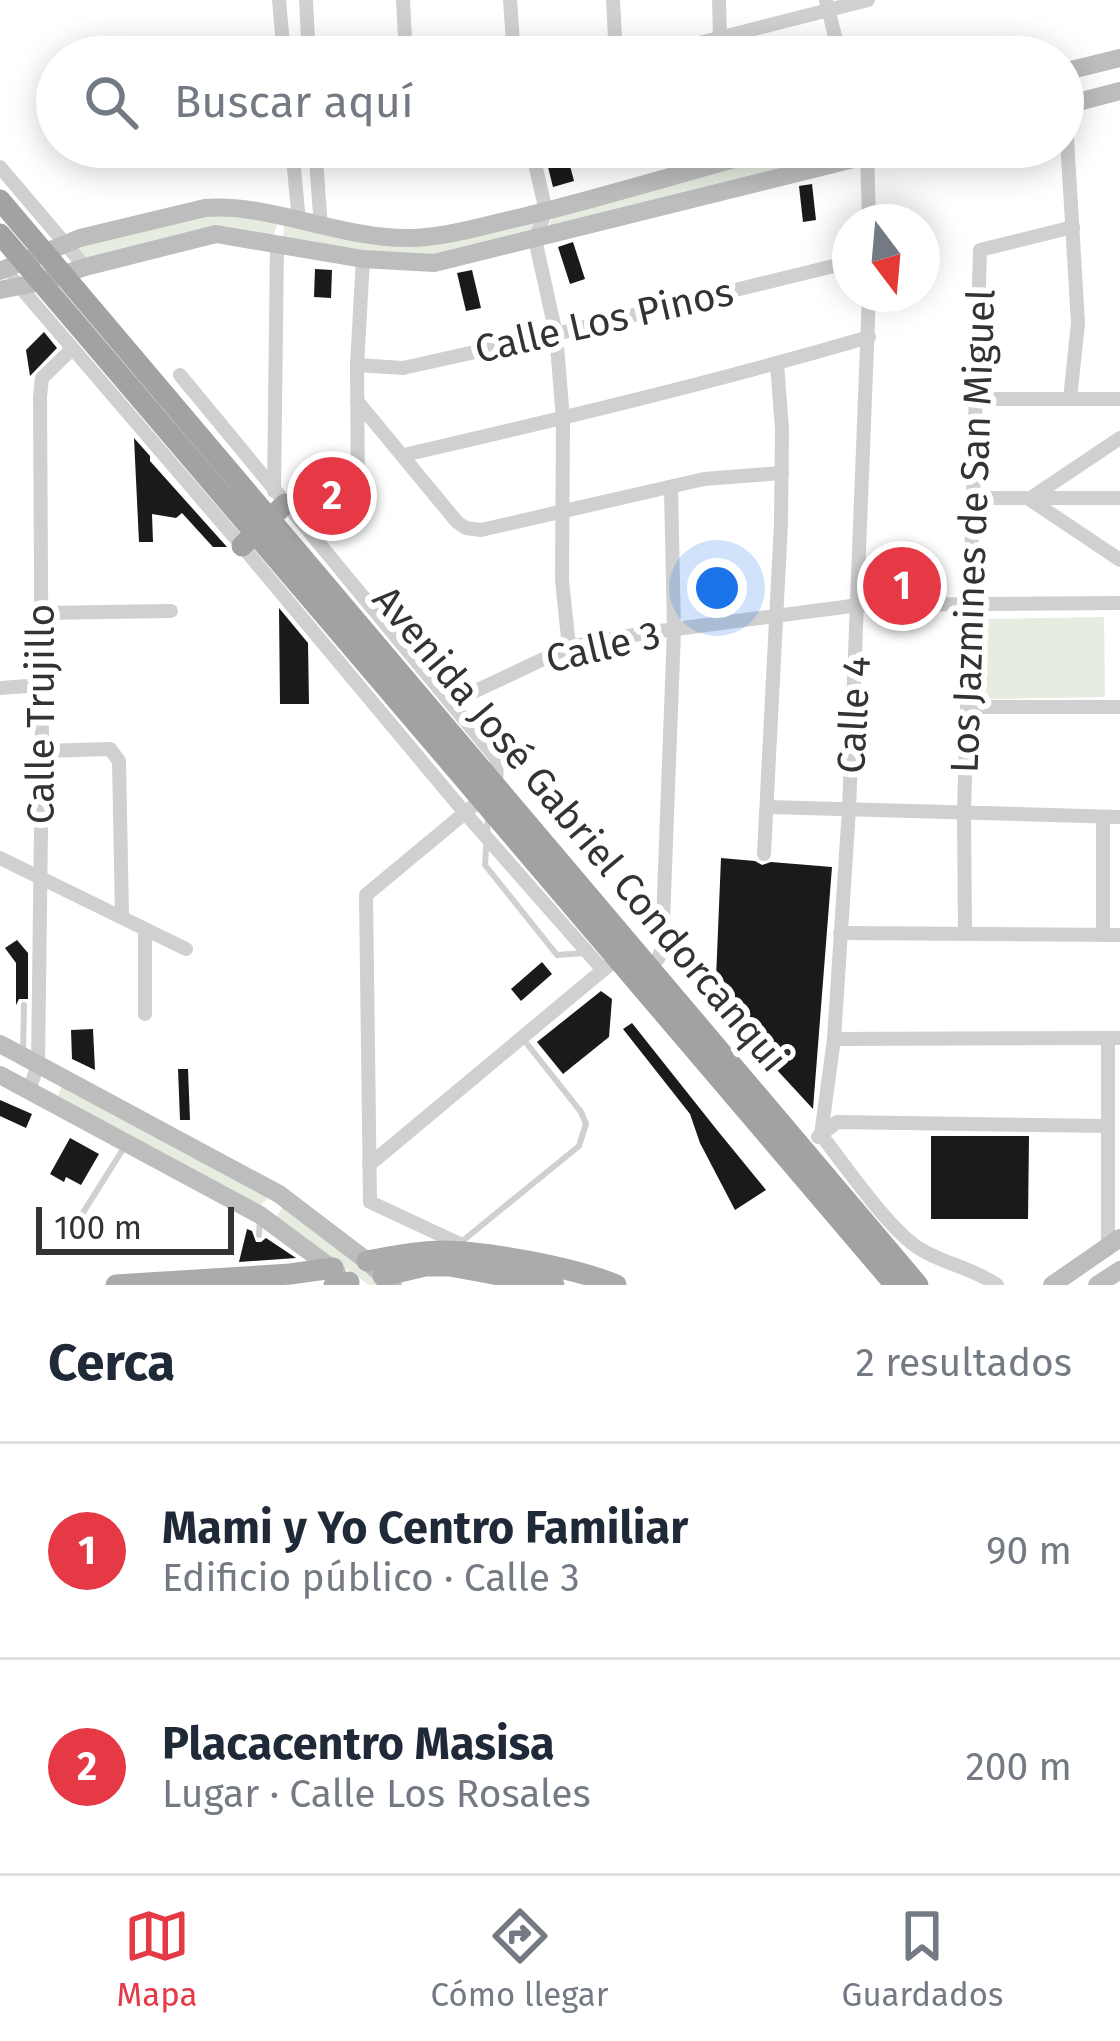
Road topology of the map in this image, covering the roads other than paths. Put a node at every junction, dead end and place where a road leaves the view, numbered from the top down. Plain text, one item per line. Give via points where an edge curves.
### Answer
1 (279, 0) edge
2 (306, 0) edge
3 (403, 0) edge
4 (510, 0) edge
5 (613, 0) edge
6 (718, 0) edge
7 (868, 0) edge
8 (826, 5) edge
9 (282, 36) edge
10 (308, 36) edge
11 (405, 36) edge
12 (513, 36) edge
13 (615, 36) edge
14 (720, 36) edge
15 (726, 36) edge
16 (834, 36) edge
17 (1120, 58) edge
18 (1084, 67) edge
19 (1120, 91) edge
20 (1084, 100) edge
21 (0, 167) edge
22 (294, 168) edge
23 (317, 168) edge
24 (536, 168) edge
25 (703, 168) edge
26 (804, 168) edge
27 (868, 168) edge
28 (1069, 168) edge
29 (319, 188) junction
30 (296, 189) junction
31 (0, 200) edge
32 (869, 204) edge
33 (546, 211) junction
34 (299, 222) junction
35 (321, 227) junction
36 (1073, 227) junction
37 (0, 234) edge
38 (535, 239) junction
39 (67, 244) junction
40 (277, 244) junction
41 (363, 259) junction
42 (15, 263) edge
43 (832, 266) edge
44 (85, 267) junction
45 (41, 281) junction
46 (0, 290) edge
47 (869, 312) edge
48 (556, 334) junction
49 (869, 337) junction
50 (72, 349) junction
51 (357, 364) junction
52 (776, 364) junction
53 (180, 375) dead end
54 (976, 399) junction
55 (1070, 399) junction
56 (1120, 399) edge
57 (357, 400) junction
58 (144, 417) junction
59 (563, 418) junction
60 (1120, 438) edge
61 (404, 455) junction
62 (782, 473) junction
63 (671, 487) junction
64 (974, 498) junction
65 (1120, 498) edge
66 (1029, 499) junction
67 (562, 512) junction
68 (265, 518) junction
69 (317, 542) junction
70 (1120, 560) edge
71 (1120, 603) edge
72 (859, 605) junction
73 (972, 605) junction
74 (362, 610) junction
75 (171, 611) dead end
76 (42, 613) junction
77 (778, 616) junction
78 (674, 630) junction
79 (569, 647) junction
80 (41, 685) junction
81 (0, 688) edge
82 (452, 702) junction
83 (968, 707) junction
84 (1120, 707) edge
85 (42, 751) junction
86 (482, 802) junction
87 (768, 807) junction
88 (849, 809) junction
89 (964, 812) junction
90 (1102, 817) junction
91 (1120, 817) edge
92 (487, 839) junction
93 (764, 854) dead end
94 (0, 858) edge
95 (40, 880) junction
96 (122, 917) junction
97 (146, 929) junction
98 (840, 933) junction
99 (965, 934) junction
100 (1102, 935) junction
101 (1120, 935) edge
102 (186, 949) dead end
103 (586, 952) junction
104 (615, 956) junction
105 (650, 967) junction
106 (145, 1014) dead end
107 (38, 1021) junction
108 (522, 1037) junction
109 (1114, 1038) edge
110 (833, 1039) junction
111 (0, 1044) edge
112 (30, 1060) junction
113 (0, 1075) edge
114 (29, 1090) junction
115 (1108, 1126) junction
116 (127, 1143) junction
117 (807, 1158) junction
118 (369, 1165) junction
119 (279, 1194) junction
120 (260, 1225) junction
121 (74, 1227) dead end
122 (1114, 1242) edge
123 (460, 1248) junction
124 (1120, 1270) edge
125 (381, 1274) edge
126 (342, 1280) edge
127 (116, 1285) edge
128 (554, 1285) edge
129 (616, 1285) edge
130 (895, 1285) edge
131 (918, 1285) edge
132 (997, 1285) edge
133 (1052, 1285) edge
134 (1097, 1285) edge

1 - 9 street
2 - 10 street
3 - 11 street
4 - 12 street
5 - 13 street
6 - 14 street
7 - 8 street
8 - 15 street
8 - 16 street
17 - 18 main road
19 - 20 main road
21 - 39 street
22 - 30 street
23 - 29 street
24 - 33 street
25 - 33 main road
26 - 38 main road
27 - 32 street
28 - 36 street
29 - 30 street
29 - 35 street
30 - 34 street
31 - 42 highway, Avenida José Gabriel Condorcanqui
33 - 35 main road via 410,238
33 - 38 street
34 - 35 main road
34 - 39 main road via 205,208
36 - 54 street, Los Jazmines de San Miguel via 980,250
36 - 55 street via 1078,323
37 - 42 highway, Avenida José Gabriel Condorcanqui
38 - 41 main road via 434,263
38 - 48 street
39 - 42 main road
39 - 44 street
40 - 41 main road
40 - 44 main road via 216,233
40 - 68 street
41 - 51 street
42 - 45 highway, Avenida José Gabriel Condorcanqui
43 - 48 street, Calle Los Pinos
44 - 45 main road
45 - 46 main road
45 - 50 street
45 - 58 highway, Avenida José Gabriel Condorcanqui
45 - 68 highway, Avenida José Gabriel Condorcanqui
47 - 49 street, Calle 4
48 - 51 street, Calle Los Pinos via 403,368
48 - 59 street
49 - 52 street
49 - 72 street, Calle 4
50 - 58 street
50 - 76 street, Calle Trujillo via 42,378
51 - 57 street
52 - 59 street
52 - 62 street
53 - 68 street
54 - 55 street
54 - 64 street, Los Jazmines de San Miguel
55 - 56 street
57 - 61 street
57 - 69 street via 358,497
58 - 68 highway, Avenida José Gabriel Condorcanqui via 223,510
59 - 61 street
59 - 67 street
60 - 66 street
61 - 67 street via 466,528
62 - 63 street
62 - 77 street
63 - 67 street
63 - 78 street
64 - 66 street
64 - 73 street, Los Jazmines de San Miguel
65 - 66 street
66 - 70 street
67 - 79 street
68 - 69 street
68 - 74 highway, Avenida José Gabriel Condorcanqui
68 - 86 highway, Avenida José Gabriel Condorcanqui
69 - 74 street
71 - 73 street, Calle 3
72 - 73 street, Calle 3
72 - 77 street, Calle 3
72 - 88 street, Calle 4
73 - 83 street, Los Jazmines de San Miguel
74 - 82 street
74 - 86 highway, Avenida José Gabriel Condorcanqui
75 - 76 street
76 - 80 street, Calle Trujillo
77 - 78 street, Calle 3
77 - 87 street
78 - 79 street, Calle 3
78 - 105 street via 662,948
79 - 82 street, Calle 3
80 - 81 street
80 - 85 street, Calle Trujillo
82 - 86 street via 497,759
83 - 84 street
83 - 89 street, Los Jazmines de San Miguel
85 - 95 street, Calle Trujillo
85 - 96 street via 110,749 119,761
86 - 92 street
86 - 92 lane
86 - 104 highway, Avenida José Gabriel Condorcanqui
86 - 118 street via 366,895
87 - 88 street
87 - 93 street
88 - 89 street
88 - 98 street, Calle 4
89 - 90 street
89 - 99 street, Los Jazmines de San Miguel
90 - 91 street
90 - 100 street
92 - 103 street
92 - 103 lane via 484,865 557,955
94 - 95 street
95 - 96 street
95 - 107 street, Calle Trujillo
96 - 97 street
97 - 102 street
97 - 106 street
98 - 99 street
98 - 110 street, Calle 4
99 - 100 street
100 - 101 street
103 - 104 street
104 - 105 highway, Avenida José Gabriel Condorcanqui
104 - 108 street
104 - 117 highway, Avenida José Gabriel Condorcanqui
105 - 117 highway, Avenida José Gabriel Condorcanqui
107 - 112 street, Calle Trujillo
107 - 112 lane via 24,1008
108 - 118 street
108 - 123 lane via 586,1124 578,1146
109 - 110 street
109 - 115 street
110 - 117 street, Calle 4
111 - 112 main road
112 - 114 street, Calle Trujillo
112 - 119 main road
113 - 114 main road
114 - 116 main road
115 - 117 street via 837,1123
115 - 122 street
116 - 120 main road
116 - 121 lane
117 - 130 highway, Avenida José Gabriel Condorcanqui
117 - 131 highway, Avenida José Gabriel Condorcanqui
117 - 132 street, Avenida José Gabriel Condorcanqui via 929,1255
118 - 123 street via 370,1202
119 - 120 main road
119 - 125 main road
120 - 126 main road
122 - 133 main road
123 - 125 main road via 428,1252
123 - 129 main road
124 - 134 main road
125 - 128 main road via 451,1266
126 - 127 main road via 290,1274

